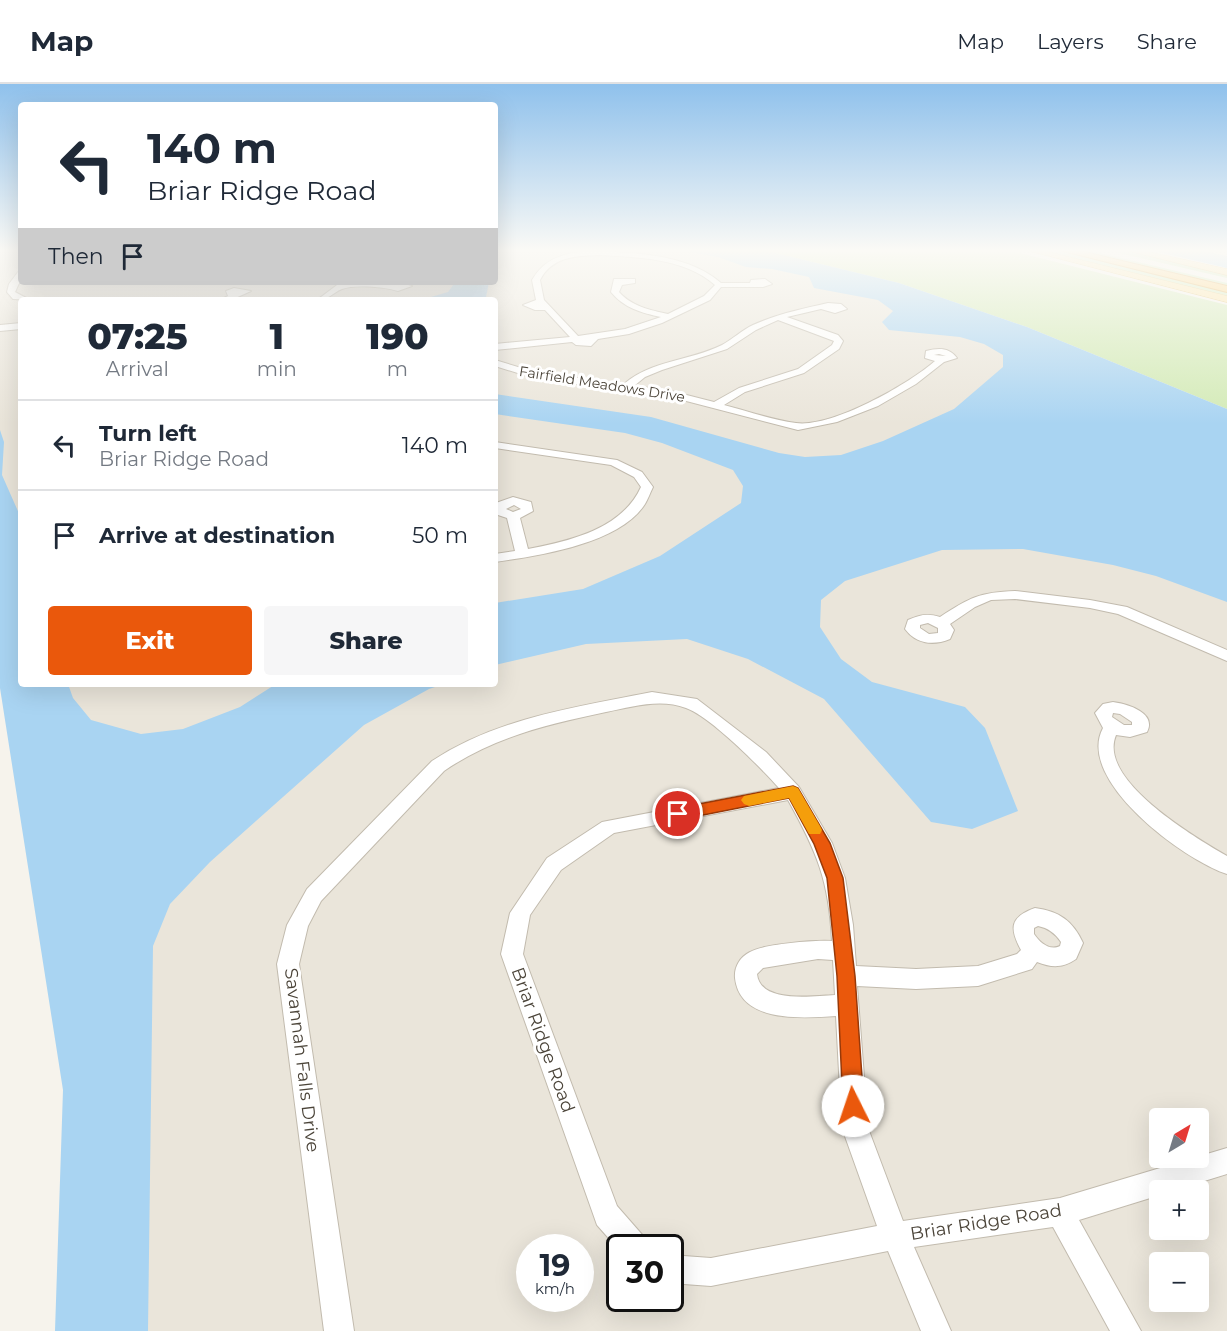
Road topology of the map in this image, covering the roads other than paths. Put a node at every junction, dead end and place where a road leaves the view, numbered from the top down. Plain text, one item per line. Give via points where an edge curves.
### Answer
1 (547, 308) edge
2 (640, 308) edge
3 (684, 308) edge
4 (823, 308) edge
5 (667, 316) junction
6 (778, 317) junction
7 (0, 322) edge
8 (18, 324) edge
9 (18, 325) edge
10 (0, 328) edge
11 (573, 337) junction
12 (498, 346) edge
13 (941, 360) dead end
14 (498, 364) edge
15 (628, 386) junction
16 (718, 404) junction
17 (498, 445) edge
18 (513, 516) dead end
19 (523, 555) junction
20 (498, 558) edge
21 (941, 623) dead end
22 (1227, 656) edge
23 (1112, 727) dead end
24 (793, 792) junction
25 (1227, 866) edge
26 (1034, 950) dead end
27 (844, 951) junction
28 (846, 976) junction
29 (847, 1005) junction
30 (1227, 1161) edge
31 (1060, 1212) junction
32 (623, 1234) edge
33 (895, 1236) junction
34 (684, 1270) edge
35 (339, 1331) edge
36 (936, 1331) edge
37 (1126, 1331) edge

1 - 11 street
2 - 5 street
3 - 5 street
4 - 6 street
5 - 11 street via 642,328 596,336 588,344 576,342
6 - 15 street via 724,347 659,368
6 - 16 street via 839,341 801,371 742,390
7 - 8 street
9 - 10 street
11 - 12 street
13 - 16 street, Fairfield Meadows Drive via 915,383 885,399 813,426 798,427
14 - 15 street, Fairfield Meadows Drive via 537,376
15 - 16 street, Fairfield Meadows Drive
17 - 19 street via 613,462 629,469 647,487 638,507 610,526 565,545
18 - 19 street
19 - 20 street
21 - 22 street via 989,596 1026,596 1122,610
23 - 25 street via 1106,734 1104,751 1117,778 1159,823
24 - 27 street, Savannah Falls Drive via 822,843 835,878
24 - 32 street, Briar Ridge Road via 609,827 554,864 520,914 512,954 607,1215
24 - 35 street, Savannah Falls Drive via 760,756 691,703 652,697 631,700 540,720 458,753 419,783 314,895 298,925 288,964
26 - 28 street via 1024,962 978,976
27 - 28 street, Savannah Falls Drive
27 - 29 street via 818,950 758,959 746,971 747,986 774,1006
28 - 29 street, Savannah Falls Drive
29 - 33 street, Savannah Falls Drive via 855,1128
30 - 31 street, Briar Ridge Road
31 - 33 street, Briar Ridge Road
31 - 37 street
33 - 34 street, Briar Ridge Road via 711,1272
33 - 36 street, Savannah Falls Drive

